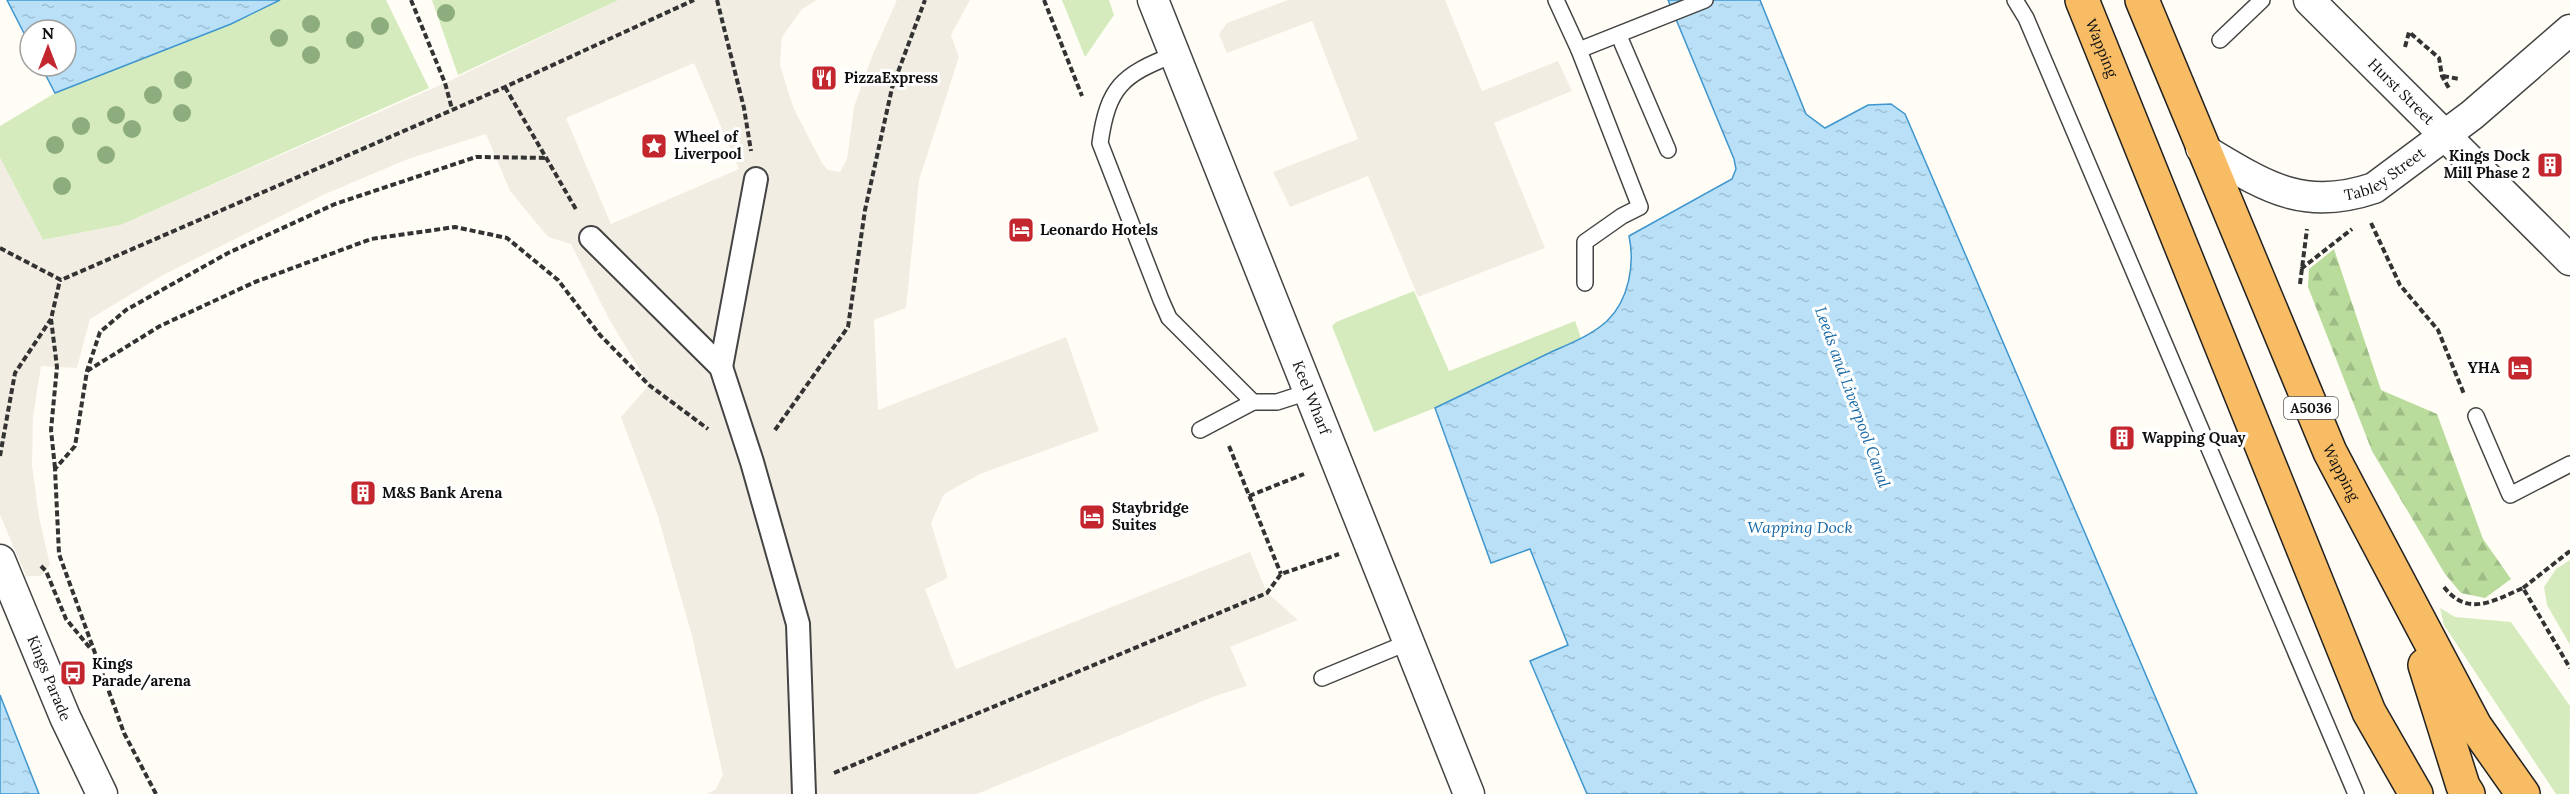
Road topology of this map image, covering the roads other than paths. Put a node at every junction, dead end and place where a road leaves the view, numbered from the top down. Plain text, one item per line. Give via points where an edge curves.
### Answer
1 (1153, 0) edge
2 (1556, 0) edge
3 (1705, 0) edge
4 (2015, 0) edge
5 (2082, 0) edge
6 (2142, 0) edge
7 (2262, 0) edge
8 (2309, 0) edge
9 (2570, 30) edge
10 (1619, 36) junction
11 (2220, 40) dead end
12 (1579, 50) junction
13 (1173, 55) junction
14 (2444, 135) junction
15 (2201, 148) junction
16 (1668, 150) dead end
17 (756, 179) road end
18 (591, 238) road end
19 (2570, 260) edge
20 (1585, 283) dead end
21 (721, 367) junction
22 (1308, 392) junction
23 (1252, 402) junction
24 (2472, 410) road end
25 (1200, 430) dead end
26 (2570, 464) edge
27 (0, 560) edge
28 (2403, 595) junction
29 (1409, 642) junction
30 (1322, 678) dead end
31 (803, 790) edge
32 (102, 794) edge
33 (1469, 794) edge
34 (2356, 794) edge
35 (2416, 794) edge
36 (2468, 794) edge
37 (2523, 794) edge

1 - 13 street, Keel Wharf
2 - 12 lane
3 - 10 lane
4 - 34 lane via 2026,18
5 - 35 highway, Wapping via 2370,712
6 - 15 highway, Wapping / A5036
7 - 11 lane
8 - 14 street, Hurst Street
9 - 14 street, Tabley Street
10 - 12 lane
10 - 16 lane
12 - 20 lane via 1640,207 1585,242
13 - 22 street, Keel Wharf
13 - 23 lane via 1139,68 1115,91 1103,118 1100,143 1169,318
14 - 15 street, Tabley Street via 2374,188 2338,197 2313,198 2284,192
14 - 19 street, Hurst Street
15 - 28 highway, Wapping / A5036 via 2330,452
17 - 21 street
18 - 21 street
21 - 31 street via 798,624
22 - 23 lane via 1278,402
22 - 29 street, Keel Wharf
23 - 25 lane
24 - 26 lane via 2510,495
27 - 32 street, Kings Parade via 65,717
28 - 36 highway
28 - 37 highway, Wapping / A5036 via 2475,726
29 - 30 lane
29 - 33 street, Keel Wharf

